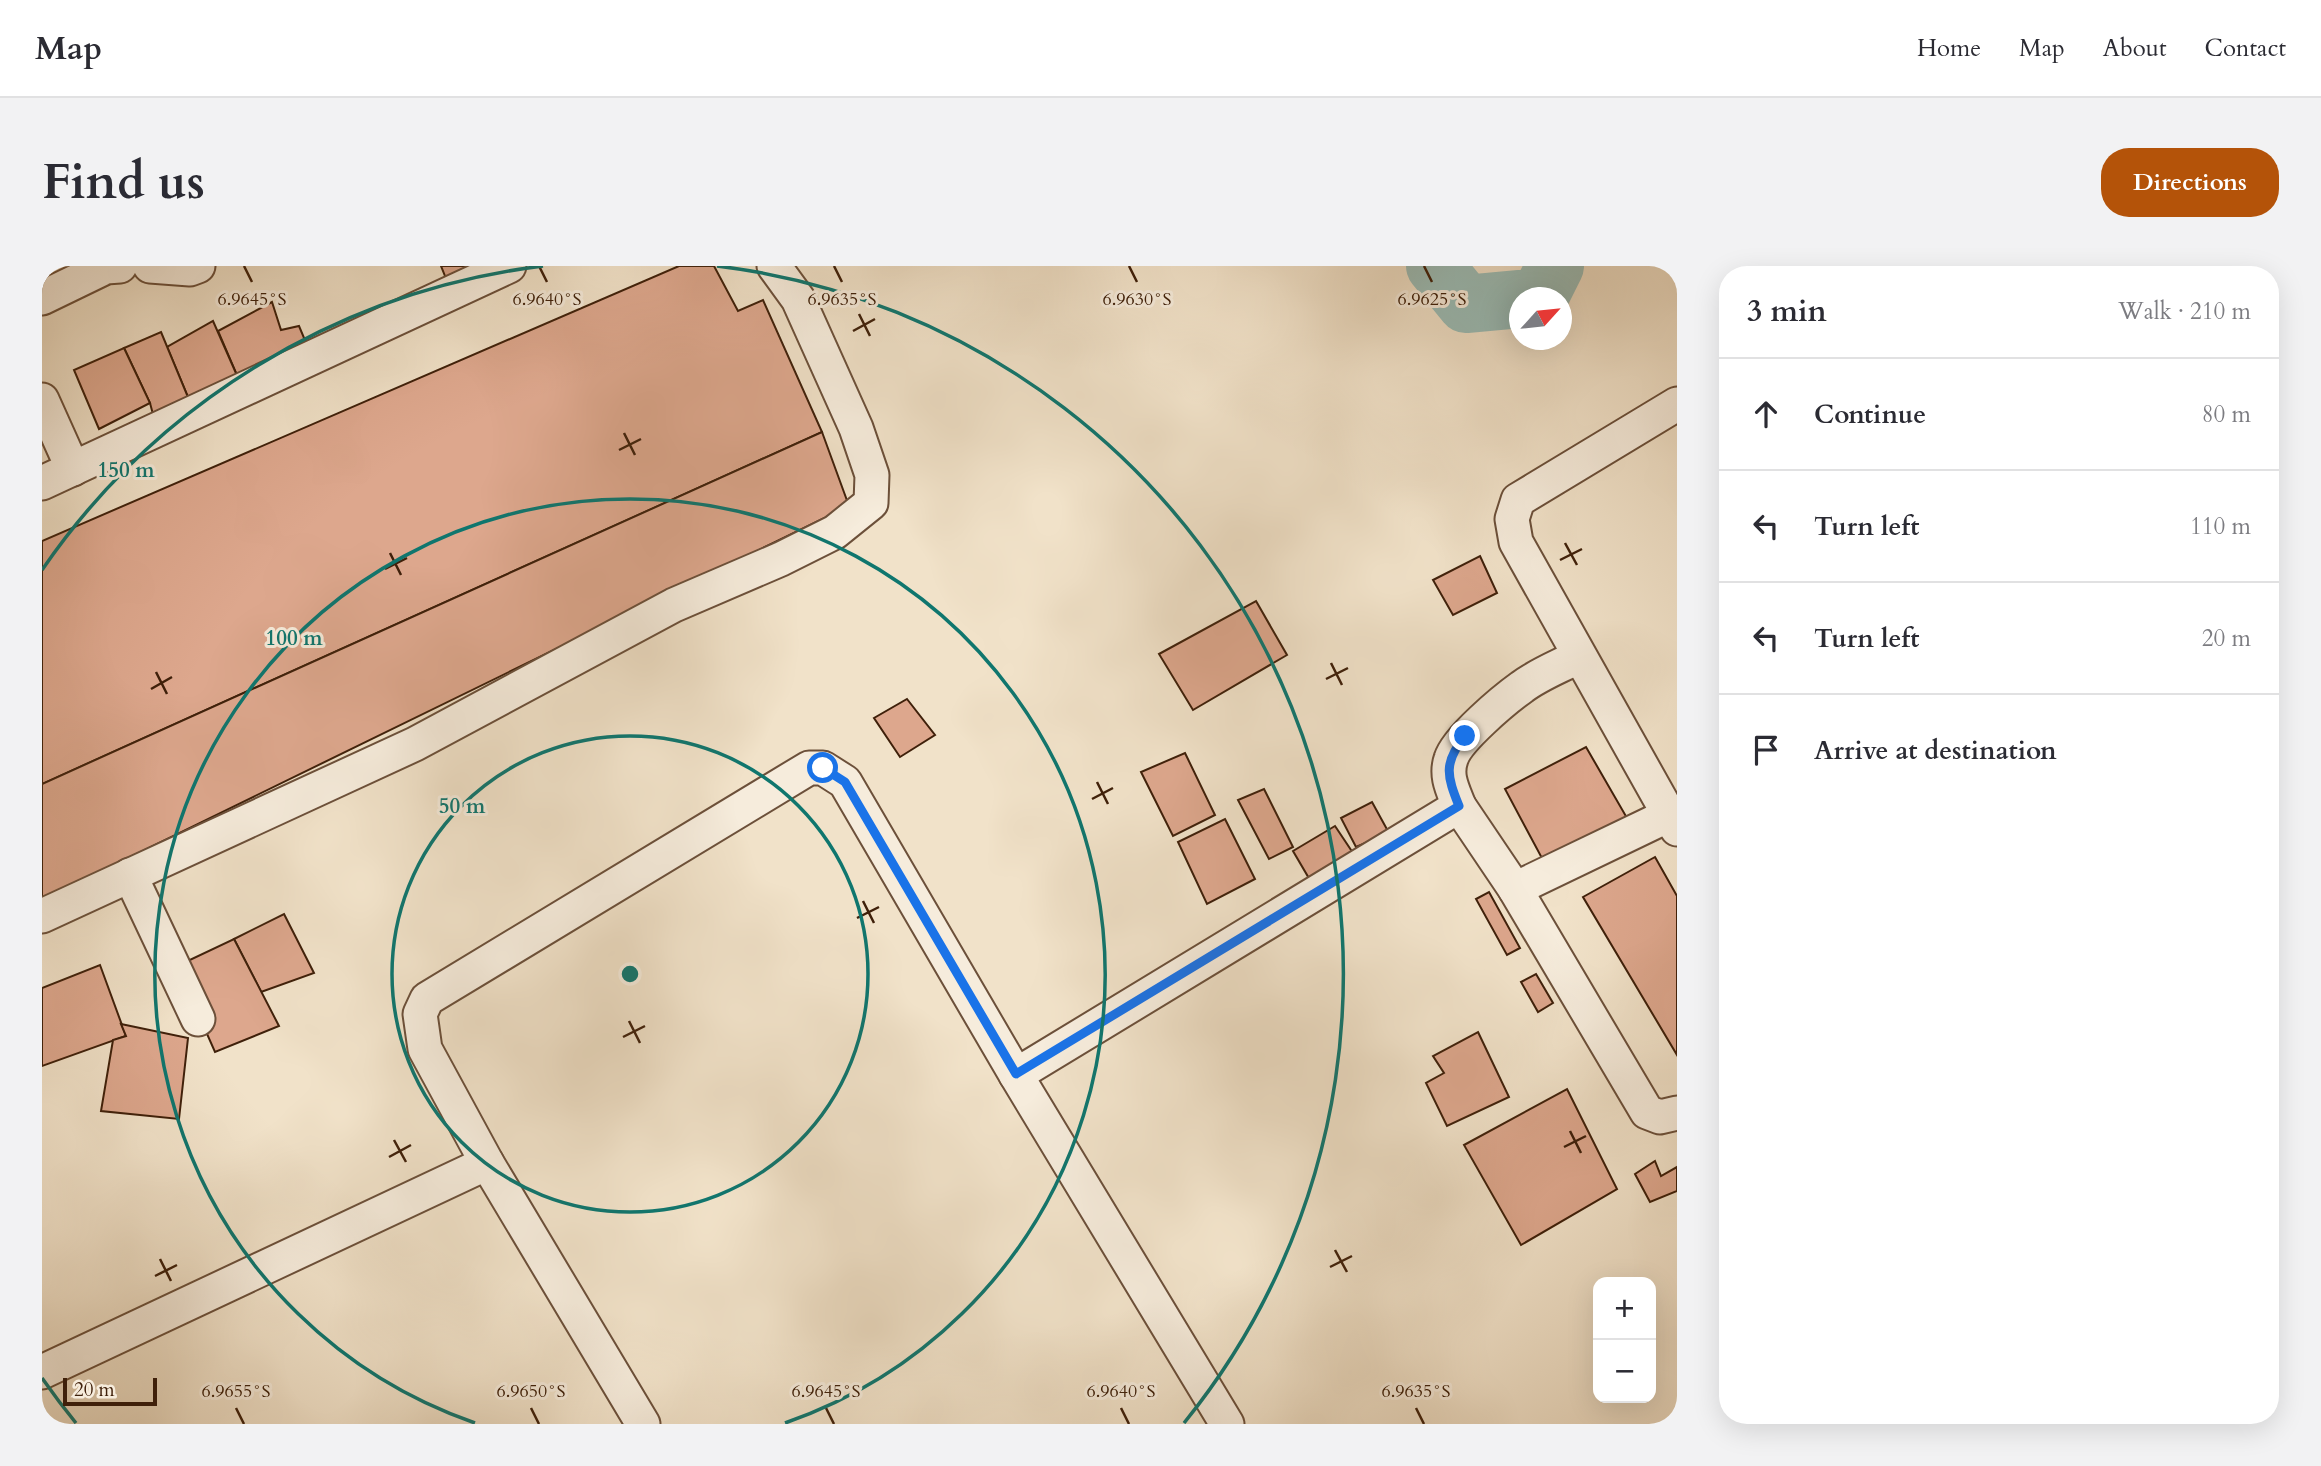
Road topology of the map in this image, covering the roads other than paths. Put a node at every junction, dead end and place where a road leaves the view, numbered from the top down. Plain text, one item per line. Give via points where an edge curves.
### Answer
1 (120, 266) edge
2 (150, 266) edge
3 (198, 266) edge
4 (509, 266) edge
5 (774, 266) edge
6 (42, 298) edge
7 (42, 400) edge
8 (1677, 404) edge
9 (72, 469) junction
10 (42, 483) edge
11 (1579, 656) junction
12 (1459, 806) junction
13 (1673, 822) edge
14 (130, 876) junction
15 (1515, 889) junction
16 (42, 916) edge
17 (198, 1019) dead end
18 (1016, 1074) junction
19 (1677, 1114) edge
20 (487, 1163) junction
21 (42, 1372) edge
22 (643, 1424) edge
23 (1227, 1424) edge

1 - 6 lane via 106,267
2 - 3 lane
4 - 9 lane
5 - 14 lane via 798,299 856,428 872,475 871,503 835,532 674,605 415,744
7 - 9 lane
8 - 11 lane via 1518,500 1512,519 1516,542
9 - 10 lane
11 - 12 lane via 1523,686 1456,747 1448,779
11 - 13 lane
12 - 15 lane
12 - 18 lane
13 - 15 lane
14 - 16 lane
14 - 17 lane
15 - 19 lane via 1647,1112 1660,1117
18 - 20 lane via 845,782 823,768 810,768 427,999 420,1014 425,1049
18 - 23 lane
20 - 21 lane
20 - 22 lane

